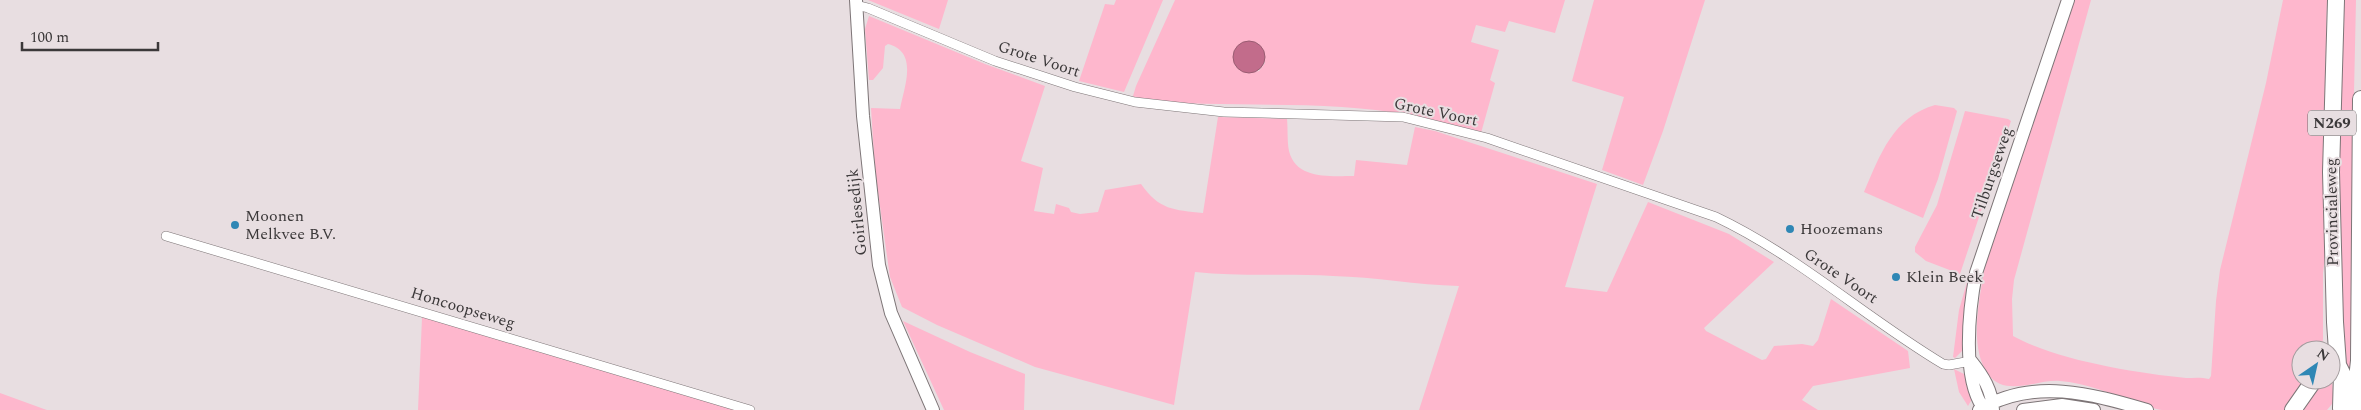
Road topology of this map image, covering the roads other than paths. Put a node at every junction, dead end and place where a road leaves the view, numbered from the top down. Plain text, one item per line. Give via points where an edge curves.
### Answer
1 (2068, 0) edge
2 (2336, 0) edge
3 (856, 2) edge
4 (2361, 99) edge
5 (166, 236) dead end
6 (2334, 322) junction
7 (2328, 340) edge
8 (1971, 361) junction
9 (2360, 364) edge
10 (2307, 390) edge
11 (1987, 408) edge
12 (2344, 409) edge
13 (750, 410) edge
14 (933, 410) edge
15 (2023, 410) edge
16 (2094, 410) edge
17 (2147, 410) edge
18 (2293, 410) edge

1 - 8 street, Tilburgseweg via 1976,273 1971,299
2 - 6 highway, Provincialeweg / N269 via 2331,172
3 - 8 street, Grote Voort via 995,61 1135,102 1224,112 1403,117 1487,138 1716,217 1747,232 1792,261 1943,364
3 - 14 street, Goirlesedijk via 863,116 879,265 891,313
4 - 9 highway, Provincialeweg / N269
5 - 13 street, Honcoopseweg
6 - 7 highway
6 - 12 highway, Provincialeweg / N269
8 - 11 street via 1982,374
9 - 12 highway, Provincialeweg / N269 via 2355,396
10 - 18 highway
11 - 17 street via 2023,393 2061,390 2094,395
15 - 16 street via 2062,405

